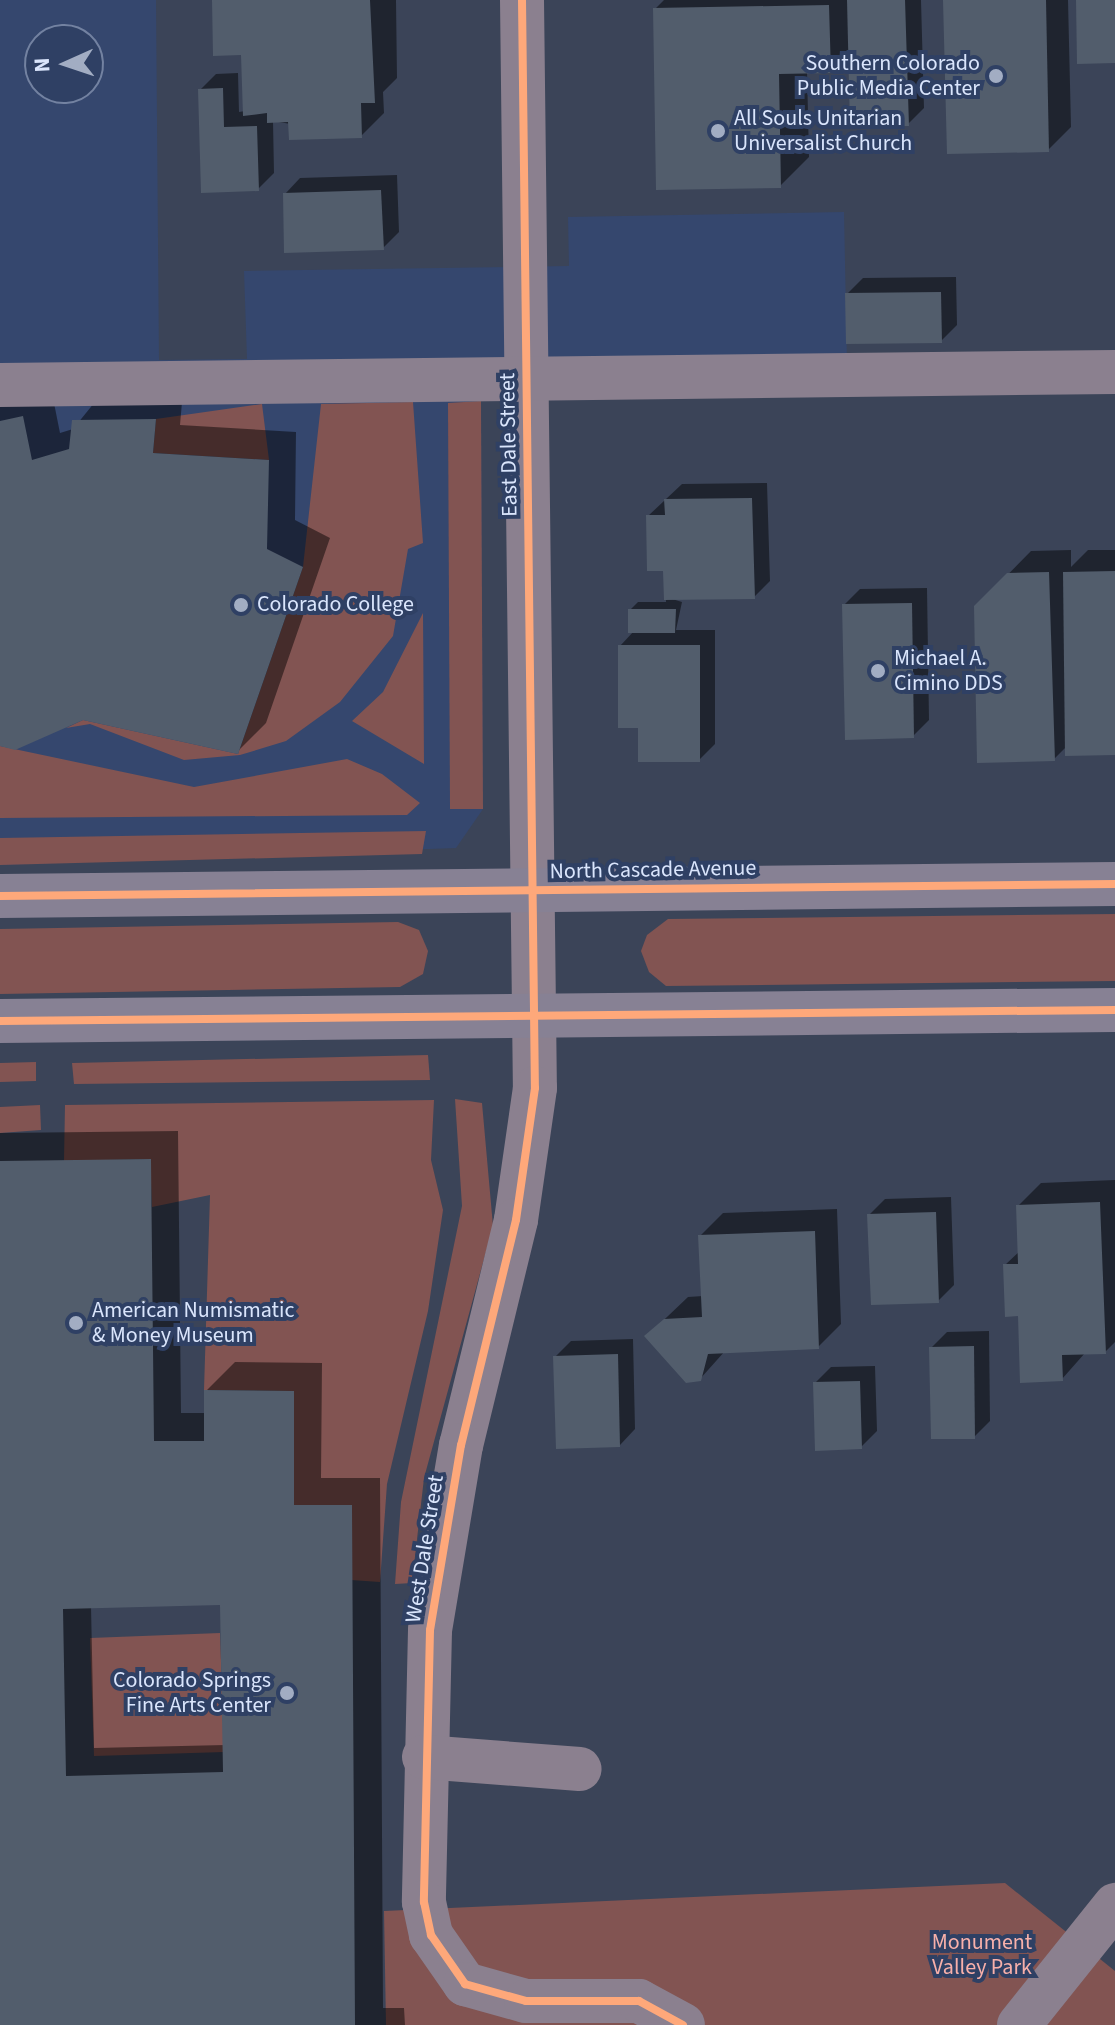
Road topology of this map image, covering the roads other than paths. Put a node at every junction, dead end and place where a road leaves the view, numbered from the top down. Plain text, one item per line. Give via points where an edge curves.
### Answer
1 (522, 0) edge
2 (1115, 372) edge
3 (526, 379) junction
4 (0, 385) edge
5 (1115, 884) edge
6 (533, 889) junction
7 (0, 896) edge
8 (1115, 1010) edge
9 (536, 1013) junction
10 (0, 1021) edge
11 (424, 1757) junction
12 (580, 1769) dead end
13 (1110, 1923) edge
14 (683, 2025) edge
15 (1019, 2025) edge

1 - 3 street, East Dale Street
2 - 3 street
3 - 4 street
3 - 6 street, East Dale Street
5 - 6 main road, North Cascade Avenue
6 - 7 main road, North Cascade Avenue
6 - 9 street, West Dale Street
8 - 9 main road
9 - 10 main road
9 - 11 street, West Dale Street via 535,1088 516,1220 442,1547
11 - 12 street
11 - 14 street, West Dale Street via 424,1902 431,1935 465,1984 526,2001 639,2001
13 - 15 street

